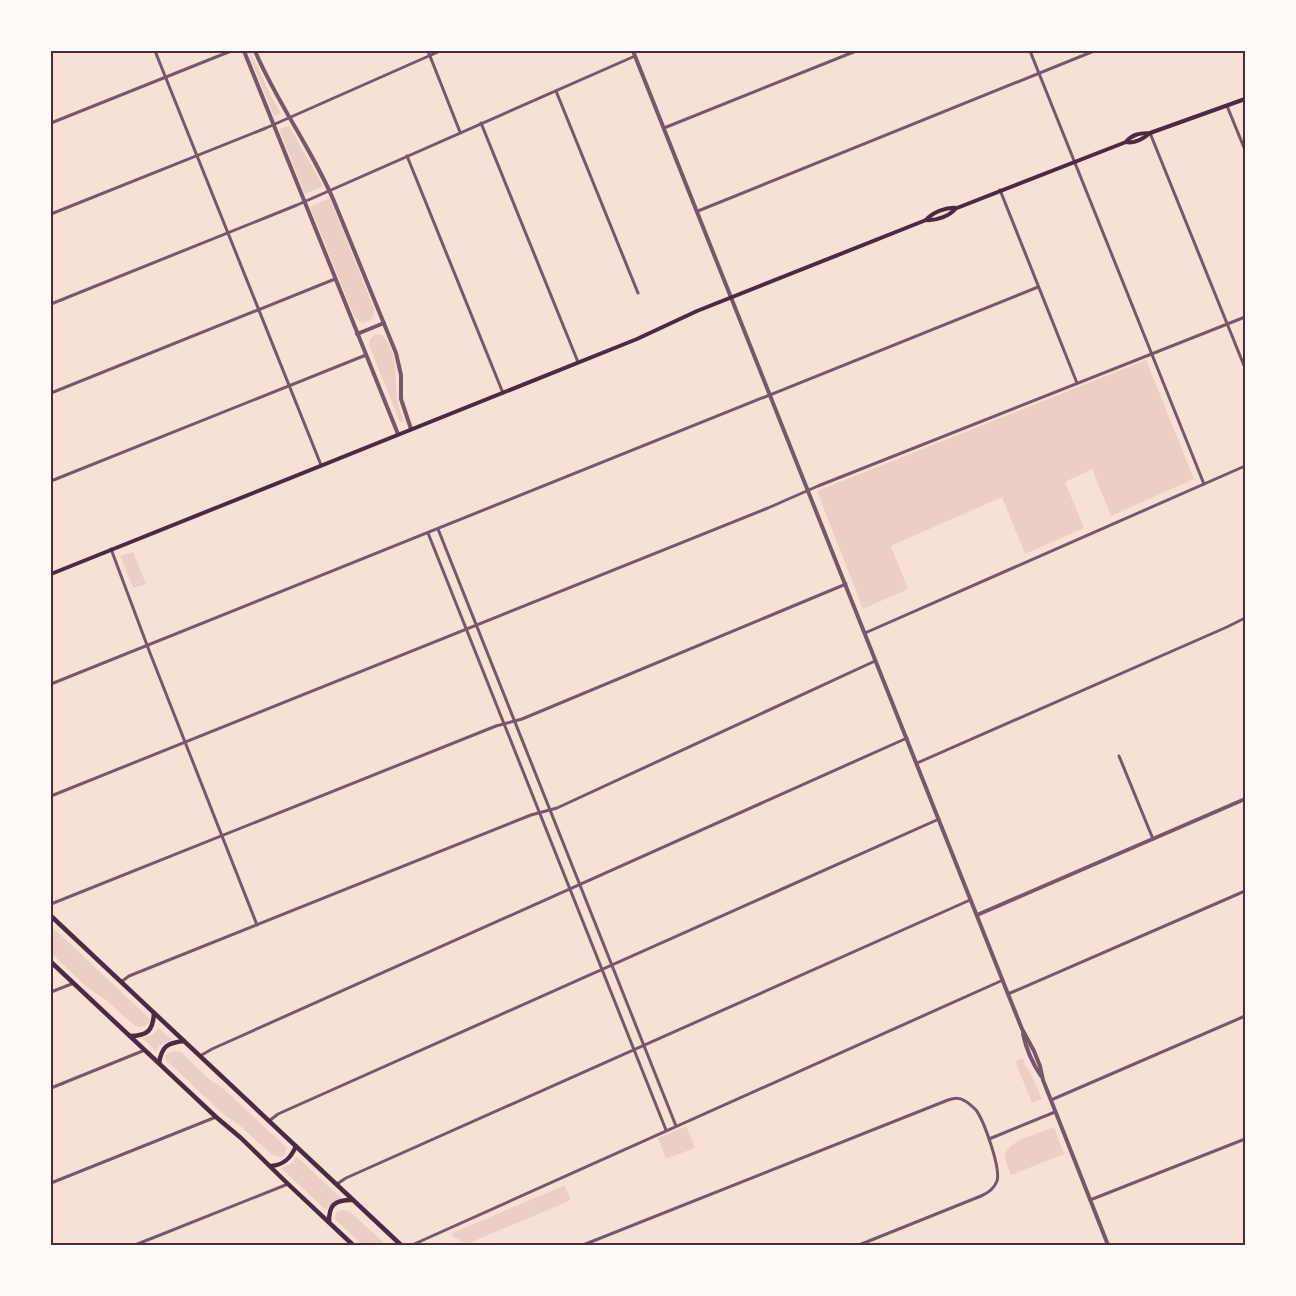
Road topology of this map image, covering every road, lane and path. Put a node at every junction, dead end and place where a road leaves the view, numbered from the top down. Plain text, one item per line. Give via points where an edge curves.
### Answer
1 (155, 51) edge
2 (231, 51) edge
3 (244, 51) edge
4 (255, 51) edge
5 (440, 51) edge
6 (856, 51) edge
7 (1030, 51) edge
8 (1094, 51) edge
9 (429, 53) edge
10 (634, 54) edge
11 (1039, 73) junction
12 (166, 77) junction
13 (556, 91) junction
14 (1245, 99) edge
15 (1227, 106) junction
16 (289, 117) junction
17 (51, 123) edge
18 (481, 123) junction
19 (273, 124) junction
20 (664, 128) junction
21 (460, 132) junction
22 (1150, 133) junction
23 (1245, 150) edge
24 (197, 155) junction
25 (407, 156) junction
26 (1074, 161) junction
27 (329, 190) junction
28 (1000, 190) junction
29 (304, 202) junction
30 (698, 211) junction
31 (51, 214) edge
32 (228, 232) junction
33 (335, 279) junction
34 (1038, 287) junction
35 (638, 293) dead end
36 (731, 297) junction
37 (51, 304) edge
38 (259, 310) junction
39 (1245, 317) edge
40 (384, 323) junction
41 (1227, 324) junction
42 (357, 334) junction
43 (1151, 354) junction
44 (366, 355) junction
45 (578, 362) junction
46 (1245, 368) edge
47 (1077, 383) junction
48 (289, 385) junction
49 (51, 393) edge
50 (502, 393) junction
51 (770, 395) junction
52 (411, 429) junction
53 (398, 434) junction
54 (321, 465) junction
55 (1245, 466) edge
56 (51, 481) edge
57 (1204, 484) junction
58 (808, 491) junction
59 (438, 529) junction
60 (428, 533) junction
61 (111, 549) junction
62 (51, 574) edge
63 (846, 584) junction
64 (1245, 618) edge
65 (476, 626) junction
66 (466, 630) junction
67 (866, 633) junction
68 (147, 645) junction
69 (877, 661) junction
70 (51, 684) edge
71 (514, 721) junction
72 (503, 724) junction
73 (907, 738) junction
74 (185, 743) junction
75 (1119, 756) dead end
76 (917, 763) junction
77 (51, 796) edge
78 (1245, 799) edge
79 (549, 810) junction
80 (539, 813) junction
81 (939, 819) junction
82 (221, 836) junction
83 (1153, 839) junction
84 (579, 884) junction
85 (570, 889) junction
86 (1245, 891) edge
87 (971, 900) junction
88 (51, 904) edge
89 (977, 915) junction
90 (51, 916) edge
91 (256, 925) junction
92 (51, 962) edge
93 (611, 965) junction
94 (602, 970) junction
95 (1003, 980) junction
96 (121, 982) junction
97 (74, 983) junction
98 (51, 992) edge
99 (1008, 994) junction
100 (154, 1013) junction
101 (1245, 1016) edge
102 (130, 1036) junction
103 (184, 1041) junction
104 (644, 1046) junction
105 (145, 1050) junction
106 (633, 1050) junction
107 (200, 1056) junction
108 (159, 1063) junction
109 (51, 1088) edge
110 (1051, 1100) junction
111 (1055, 1112) junction
112 (216, 1117) junction
113 (269, 1121) junction
114 (676, 1126) junction
115 (666, 1130) junction
116 (1245, 1138) edge
117 (989, 1139) junction
118 (296, 1146) junction
119 (271, 1166) junction
120 (51, 1183) edge
121 (288, 1184) junction
122 (337, 1184) junction
123 (352, 1200) junction
124 (1090, 1200) junction
125 (329, 1222) junction
126 (135, 1245) edge
127 (353, 1245) edge
128 (401, 1245) edge
129 (412, 1245) edge
130 (583, 1245) edge
131 (859, 1245) edge
132 (1108, 1245) edge

1 - 12 street
2 - 12 street
3 - 19 street
4 - 16 street
5 - 9 street
6 - 20 street
7 - 11 street
8 - 11 street
9 - 16 street
9 - 21 street
10 - 13 street
10 - 20 street
11 - 26 street
11 - 30 street
12 - 17 street
12 - 24 street
13 - 18 street
13 - 35 street
14 - 15 main road
15 - 22 main road
15 - 23 street
16 - 19 street
16 - 27 street
18 - 21 street
18 - 45 street
19 - 24 street
19 - 29 street
20 - 30 street
21 - 25 street
22 - 26 main road
22 - 41 street
24 - 31 street
24 - 32 street
25 - 27 street
25 - 50 street
26 - 28 main road
26 - 43 street
27 - 29 street
27 - 40 street
28 - 34 street
28 - 36 main road
29 - 32 street
29 - 33 street
30 - 36 street
32 - 37 street
32 - 38 street
33 - 38 street
33 - 42 street
34 - 47 street
34 - 51 street
36 - 45 main road
36 - 51 street
38 - 48 street
38 - 49 street
39 - 41 street
40 - 42 street
40 - 52 street via 399,365 401,399
41 - 43 street
41 - 46 street
42 - 44 street
43 - 47 street
43 - 57 street
44 - 48 street
44 - 53 street
45 - 50 main road
47 - 58 street
48 - 54 street
48 - 56 street
50 - 52 main road
51 - 58 street
51 - 59 street
52 - 53 main road
53 - 54 main road
54 - 61 main road
55 - 57 street
57 - 67 street
58 - 63 street
58 - 65 street
59 - 60 street
59 - 65 street
60 - 66 street
60 - 68 street
61 - 62 main road
61 - 68 street
63 - 67 street
63 - 71 street
64 - 76 street
65 - 66 street
65 - 71 street
66 - 72 street
66 - 74 street
67 - 69 street
68 - 70 street
68 - 74 street
69 - 73 street
69 - 79 street
71 - 72 street
71 - 79 street
72 - 80 street
72 - 82 street
73 - 76 street
73 - 84 street
74 - 77 street
74 - 82 street
75 - 83 street
76 - 81 street
78 - 83 street
79 - 80 street
79 - 84 street
80 - 85 street
80 - 91 street
81 - 87 street
81 - 93 street
82 - 88 street
82 - 91 street
83 - 89 street
84 - 85 street
84 - 93 street
85 - 94 street
85 - 107 street
86 - 99 street
87 - 89 street
87 - 104 street
89 - 95 street
90 - 96 main road
91 - 96 street
92 - 97 main road
93 - 94 street
93 - 104 street
94 - 106 street
94 - 113 street via 288,1109
95 - 99 street
95 - 114 street
96 - 100 main road
97 - 98 street
97 - 102 main road
99 - 110 street
100 - 102 main road via 154,1023 148,1031
100 - 103 main road
101 - 110 street
102 - 105 main road
103 - 107 main road
103 - 108 main road via 166,1046
104 - 106 street
104 - 114 street
105 - 108 main road
105 - 109 street
106 - 115 street
106 - 122 street
107 - 113 main road
108 - 112 main road
110 - 111 street
111 - 117 street
111 - 124 street
112 - 119 main road
112 - 120 street
113 - 118 main road
114 - 115 street
115 - 129 street
116 - 124 street
117 - 130 street via 976,1111 965,1100 948,1100
117 - 131 street via 998,1175 992,1190
118 - 119 main road via 288,1159
118 - 122 main road
119 - 121 main road
121 - 125 main road
121 - 126 street
122 - 123 main road
123 - 125 main road via 335,1204 329,1212
123 - 128 main road
124 - 132 street
125 - 127 main road

